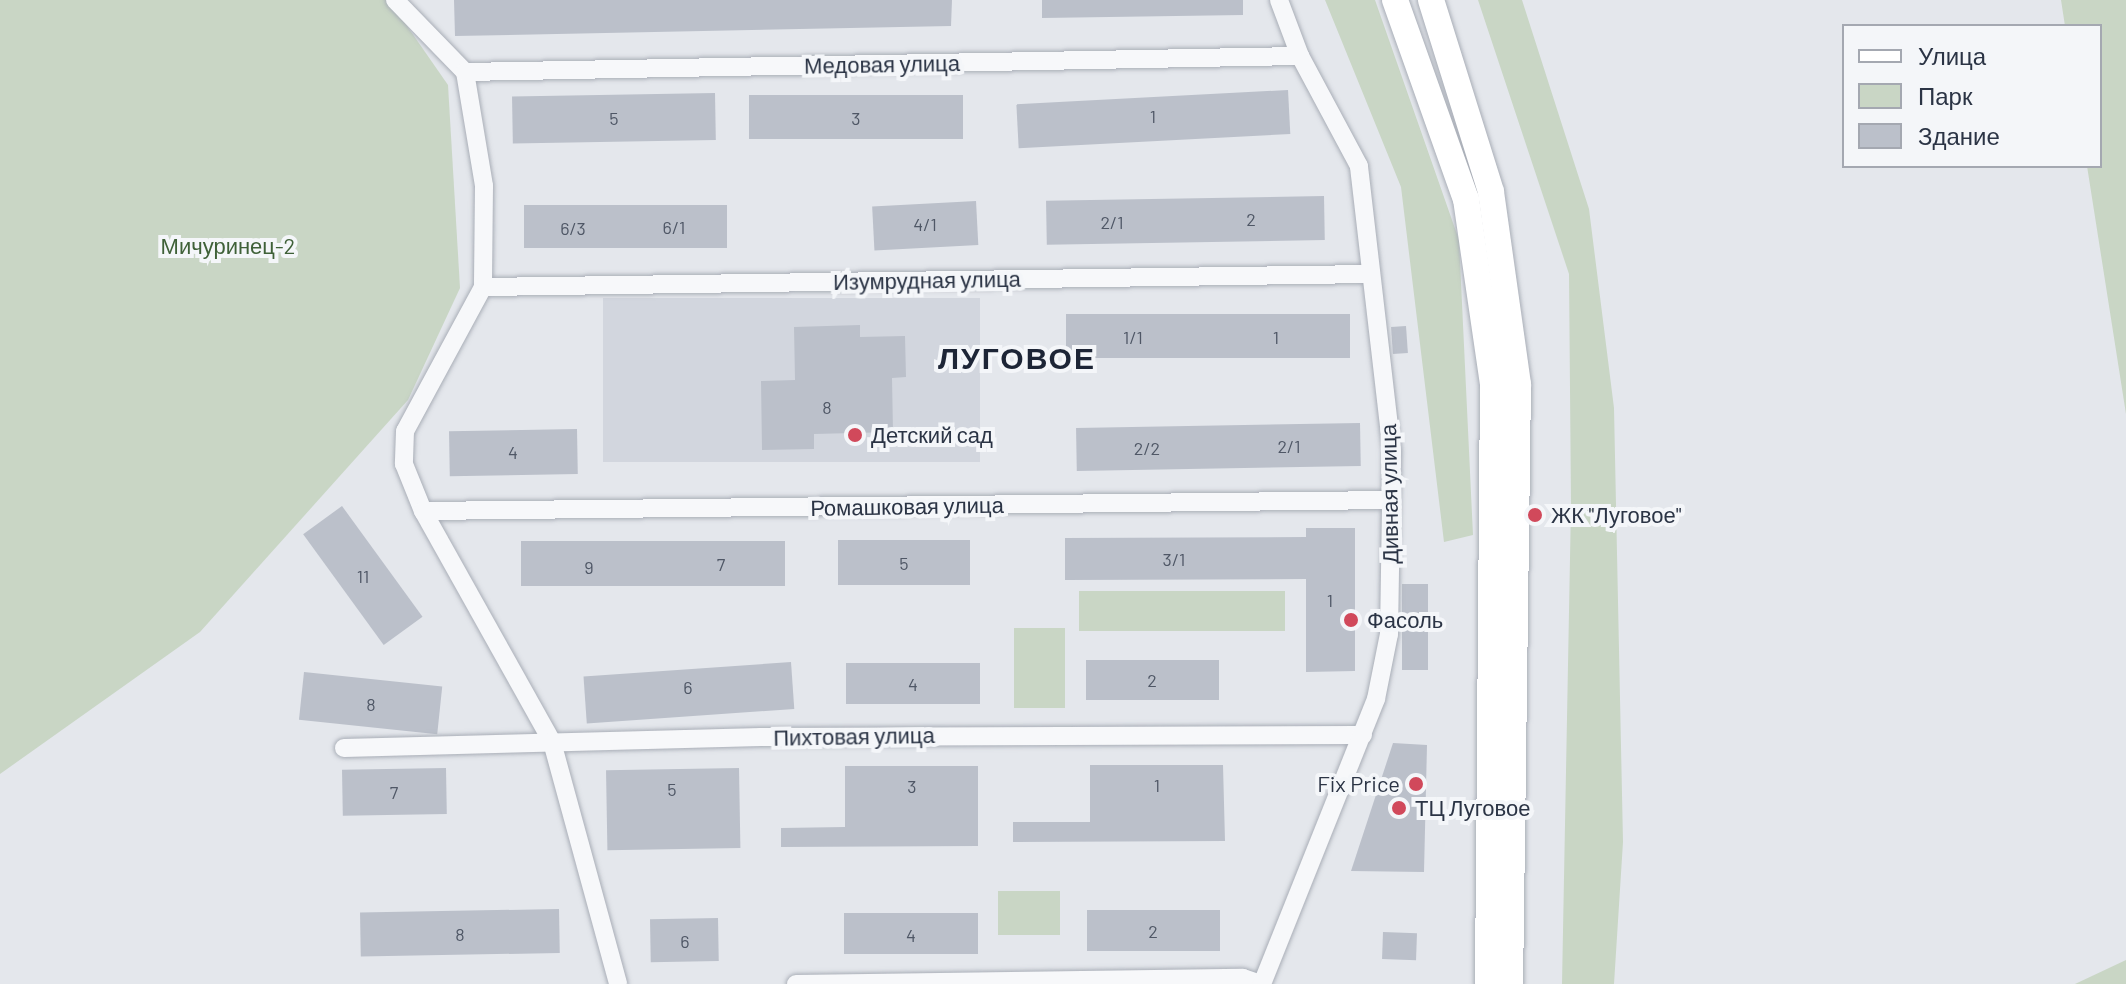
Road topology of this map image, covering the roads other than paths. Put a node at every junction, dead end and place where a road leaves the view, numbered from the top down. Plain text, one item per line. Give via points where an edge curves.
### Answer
1 (395, 0) edge
2 (1279, 0) edge
3 (1395, 0) edge
4 (1431, 0) edge
5 (1300, 56) junction
6 (465, 72) junction
7 (1371, 274) junction
8 (483, 287) junction
9 (1391, 500) junction
10 (423, 511) junction
11 (1363, 735) junction
12 (552, 742) junction
13 (344, 748) dead end
14 (618, 984) edge
15 (796, 984) edge
16 (1261, 984) edge
17 (1488, 984) edge
18 (1510, 984) edge

1 - 6 street
2 - 5 street, Дивная улица
3 - 17 main road via 1466,199 1493,383
4 - 18 main road via 1491,192 1518,384
5 - 6 street, Медовая улица
5 - 7 street, Дивная улица via 1359,166
6 - 8 street via 484,186
7 - 8 street, Изумрудная улица
7 - 9 street, Дивная улица via 1392,452
8 - 10 street via 405,431 404,464
9 - 10 street, Ромашковая улица
9 - 11 street, Дивная улица via 1389,634
10 - 12 street
11 - 12 street, Пихтовая улица
11 - 16 street, Дивная улица
12 - 13 street, Пихтовая улица
12 - 14 street
15 - 16 street via 1243,978

